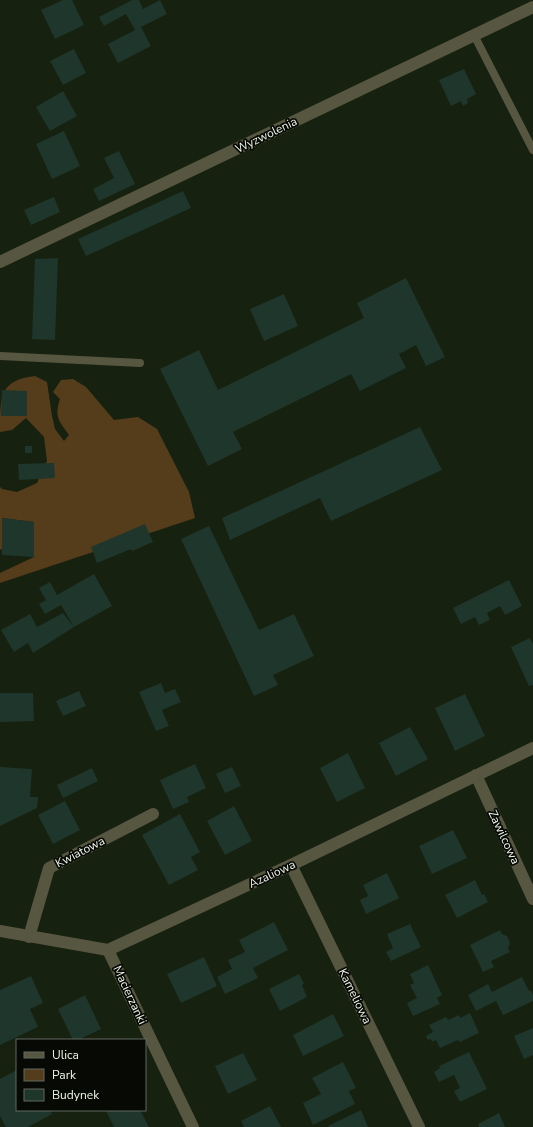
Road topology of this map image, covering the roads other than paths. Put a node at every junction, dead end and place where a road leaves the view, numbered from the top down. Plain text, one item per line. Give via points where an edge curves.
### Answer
1 (533, 7) edge
2 (474, 35) junction
3 (533, 150) edge
4 (0, 262) edge
5 (0, 356) edge
6 (140, 363) dead end
7 (533, 748) edge
8 (476, 775) junction
9 (153, 814) dead end
10 (291, 865) junction
11 (533, 899) edge
12 (0, 931) edge
13 (29, 937) junction
14 (108, 950) junction
15 (193, 1127) edge
16 (419, 1127) edge

1 - 2 street, Wyzwolenia
2 - 3 lane
2 - 4 street, Wyzwolenia
5 - 6 lane
7 - 8 street, Azaliowa
8 - 10 street, Azaliowa
8 - 11 street, Zawilcowa
9 - 13 street, Kwiatowa via 49,868
10 - 14 street, Azaliowa
10 - 16 street, Kameliowa
12 - 13 street
13 - 14 street
14 - 15 street, Macierzanki

